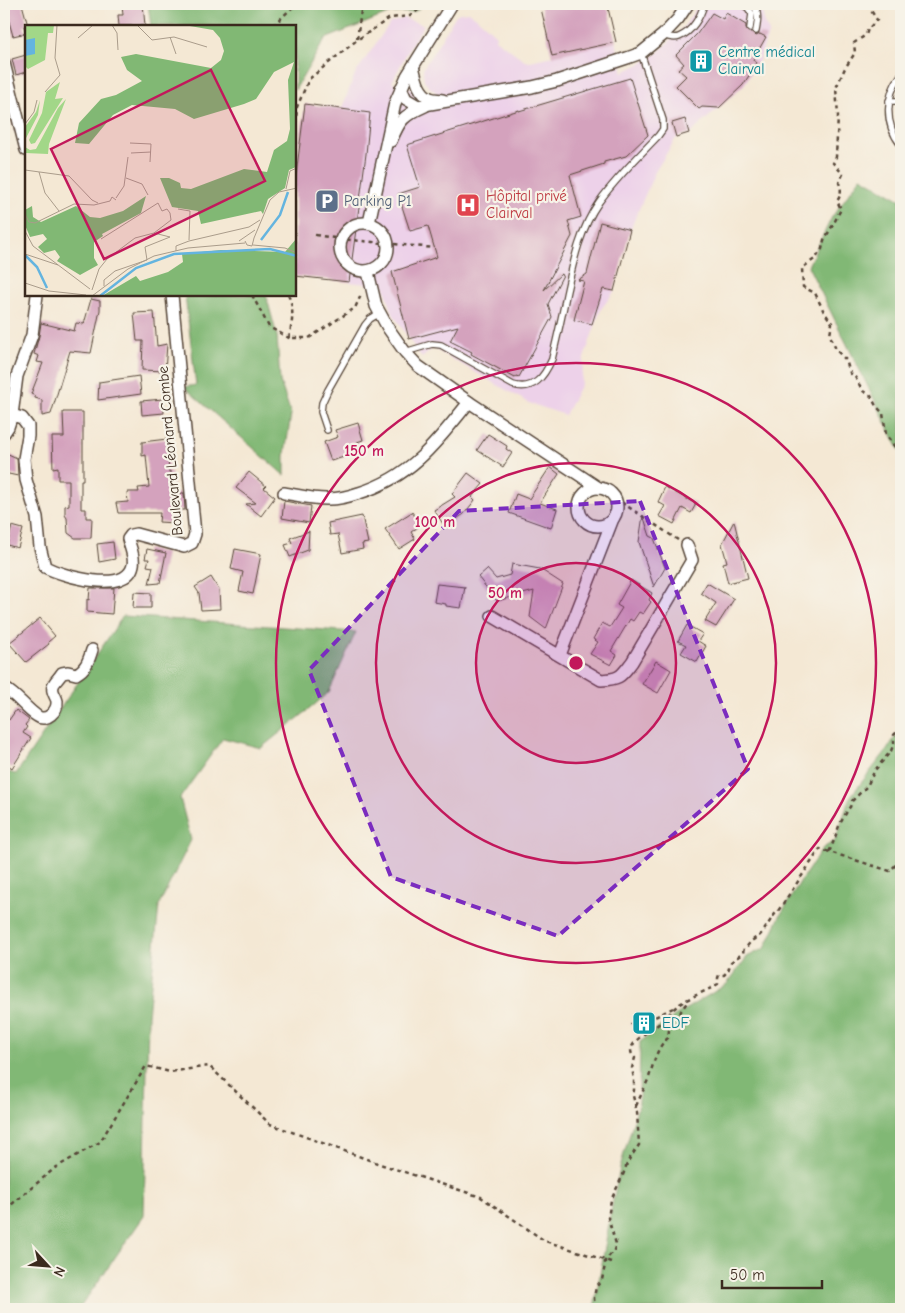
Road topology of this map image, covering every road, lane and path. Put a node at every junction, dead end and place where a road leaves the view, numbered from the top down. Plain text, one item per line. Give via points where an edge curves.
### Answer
1 (296, 4) edge
2 (362, 4) edge
3 (426, 4) edge
4 (452, 4) edge
5 (688, 4) edge
6 (704, 4) edge
7 (742, 4) edge
8 (753, 4) edge
9 (870, 4) edge
10 (274, 25) edge
11 (663, 36) junction
12 (357, 40) junction
13 (641, 53) junction
14 (4, 63) edge
15 (413, 66) junction
16 (901, 75) edge
17 (401, 88) junction
18 (449, 100) junction
19 (889, 101) junction
20 (901, 101) edge
21 (429, 104) junction
22 (296, 107) edge
23 (901, 145) edge
24 (25, 146) edge
25 (383, 158) junction
26 (357, 220) dead end
27 (369, 223) junction
28 (315, 235) dead end
29 (339, 239) junction
30 (388, 243) junction
31 (435, 248) dead end
32 (368, 272) junction
33 (361, 295) dead end
34 (37, 296) edge
35 (172, 296) edge
36 (253, 296) edge
37 (288, 296) edge
38 (378, 309) junction
39 (289, 338) junction
40 (406, 352) junction
41 (469, 402) junction
42 (12, 415) junction
43 (327, 430) dead end
44 (4, 433) edge
45 (901, 459) edge
46 (599, 488) junction
47 (284, 493) dead end
48 (615, 498) junction
49 (614, 516) junction
50 (687, 545) joint
51 (492, 616) dead end
52 (92, 650) dead end
53 (560, 655) junction
54 (4, 688) edge
55 (901, 728) edge
56 (829, 852) junction
57 (901, 859) edge
58 (689, 1000) junction
59 (676, 1007) junction
60 (641, 1024) dead end
61 (635, 1107) junction
62 (4, 1204) edge
63 (605, 1260) junction
64 (611, 1262) dead end
65 (595, 1309) edge

1 - 10 path
2 - 12 path
3 - 12 path via 410,16 390,18
4 - 15 street
5 - 11 street
6 - 11 lane via 699,18 686,33 672,38
7 - 8 lane via 752,14 753,29 758,22
9 - 45 path via 877,20 866,35 854,43 855,54 844,68 836,88 838,116 833,162 842,174 839,182 841,196 837,201 840,209 822,249 802,268 802,278 804,287 815,293 832,323 830,335 837,351 846,360 850,373 883,413 886,435
11 - 13 street
12 - 22 path via 309,79
13 - 18 street via 557,81
13 - 40 lane via 663,120 663,129 616,180 588,221 547,370 539,380 521,387 441,345 432,344
14 - 24 street
15 - 17 street
15 - 18 street via 421,92 430,98
16 - 19 lane
17 - 21 street via 411,103 418,106
17 - 25 street via 391,116
18 - 21 street
19 - 20 lane
19 - 23 lane via 892,131
21 - 25 street via 402,119
25 - 27 street
26 - 29 path via 345,227
27 - 29 street via 356,224
27 - 30 street via 378,228
28 - 29 path
29 - 30 path
29 - 32 street via 344,262 360,272
30 - 31 path
30 - 32 street via 383,262
32 - 38 street
33 - 39 path via 355,308 309,338
34 - 42 street via 32,335 17,376
35 - 42 street, Boulevard Léonard Combe via 195,534 192,543 184,547 131,535 128,539 133,566 122,579 112,581 72,577 45,567 37,517 26,480 24,459 28,426 22,418
36 - 39 path via 269,327
37 - 39 path via 293,323
38 - 40 street
38 - 43 lane via 365,325 322,403 321,412
40 - 41 street via 418,366
41 - 46 street
41 - 47 street via 419,459 401,474 374,488 329,499
42 - 44 street
46 - 48 street
46 - 49 street via 587,491 583,496 579,507 583,518 599,526
48 - 49 street
48 - 50 path
49 - 53 street
50 - 53 street via 692,560 622,674 615,679 602,680
51 - 53 street
52 - 54 street via 81,672 62,673 53,687 56,708 44,719
55 - 56 path via 894,735 891,751 852,800
56 - 57 path via 890,871
56 - 58 path via 820,850 759,937 744,948 724,975 719,975 718,984
58 - 59 path
58 - 61 path via 657,1053
59 - 60 path
59 - 61 path via 631,1046 635,1058 632,1068
61 - 63 path via 639,1145 628,1161 611,1200 608,1218 616,1244
62 - 63 path via 11,1205 55,1168 100,1142 146,1066 170,1072 209,1066 270,1124 481,1197 545,1241
63 - 64 path
63 - 65 path via 602,1280 596,1287

